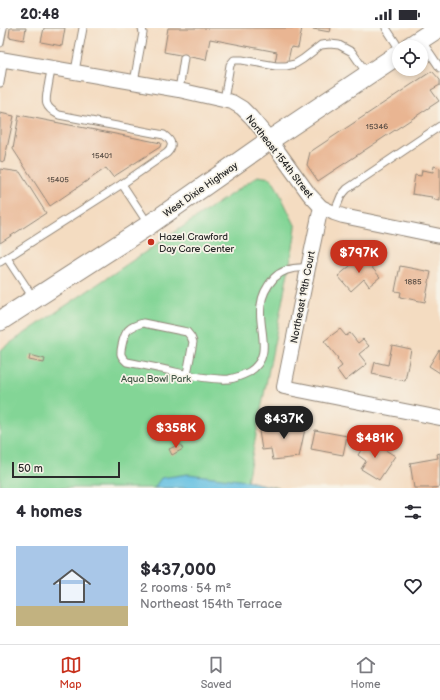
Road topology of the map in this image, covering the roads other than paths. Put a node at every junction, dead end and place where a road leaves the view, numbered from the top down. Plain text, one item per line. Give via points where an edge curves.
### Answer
1 (3, 28) edge
2 (83, 28) edge
3 (142, 28) edge
4 (386, 28) edge
5 (438, 28) edge
6 (394, 40) edge
7 (420, 40) edge
8 (0, 43) edge
9 (428, 56) edge
10 (184, 58) dead end
11 (2, 59) edge
12 (392, 59) edge
13 (52, 68) junction
14 (440, 68) edge
15 (75, 71) junction
16 (368, 75) junction
17 (134, 82) junction
18 (0, 83) edge
19 (179, 90) junction
20 (224, 100) junction
21 (440, 126) edge
22 (270, 140) junction
23 (122, 184) junction
24 (321, 207) junction
25 (334, 214) junction
26 (149, 225) junction
27 (440, 236) edge
28 (7, 258) junction
29 (0, 262) edge
30 (308, 268) junction
31 (34, 299) junction
32 (0, 321) edge
33 (187, 374) junction
34 (440, 418) edge

1 - 8 lane
2 - 15 lane
3 - 17 lane
4 - 6 lane
5 - 7 main road
9 - 14 lane
10 - 19 lane
11 - 13 street, Northeast 154th Street
11 - 18 lane
12 - 16 main road, West Dixie Highway
13 - 15 street, Northeast 154th Street
13 - 23 lane via 46,100 52,111 59,115 164,135 169,139 172,144 167,154
15 - 17 street, Northeast 154th Street
16 - 20 lane via 352,52 330,44 321,45 295,64 286,66 234,60 230,65
16 - 22 main road, West Dixie Highway
17 - 19 street, Northeast 154th Street
19 - 20 street, Northeast 154th Street
20 - 22 street, Northeast 154th Street via 242,108
21 - 25 lane via 347,189 341,196
22 - 24 street, Northeast 154th Street
22 - 26 main road, West Dixie Highway
23 - 26 lane
23 - 28 lane
24 - 25 street, Northeast 154th Street
24 - 30 street, Northeast 19th Court
25 - 27 street, Northeast 154th Street
26 - 31 main road, West Dixie Highway
28 - 29 lane
28 - 31 lane
30 - 33 lane via 299,267 278,275 264,293 260,313 264,346 260,362 254,368 229,379
30 - 34 street, Northeast 19th Court via 284,387
31 - 32 main road, West Dixie Highway
33 - 33 lane via 194,342 187,332 143,323 124,334 120,352 127,362

